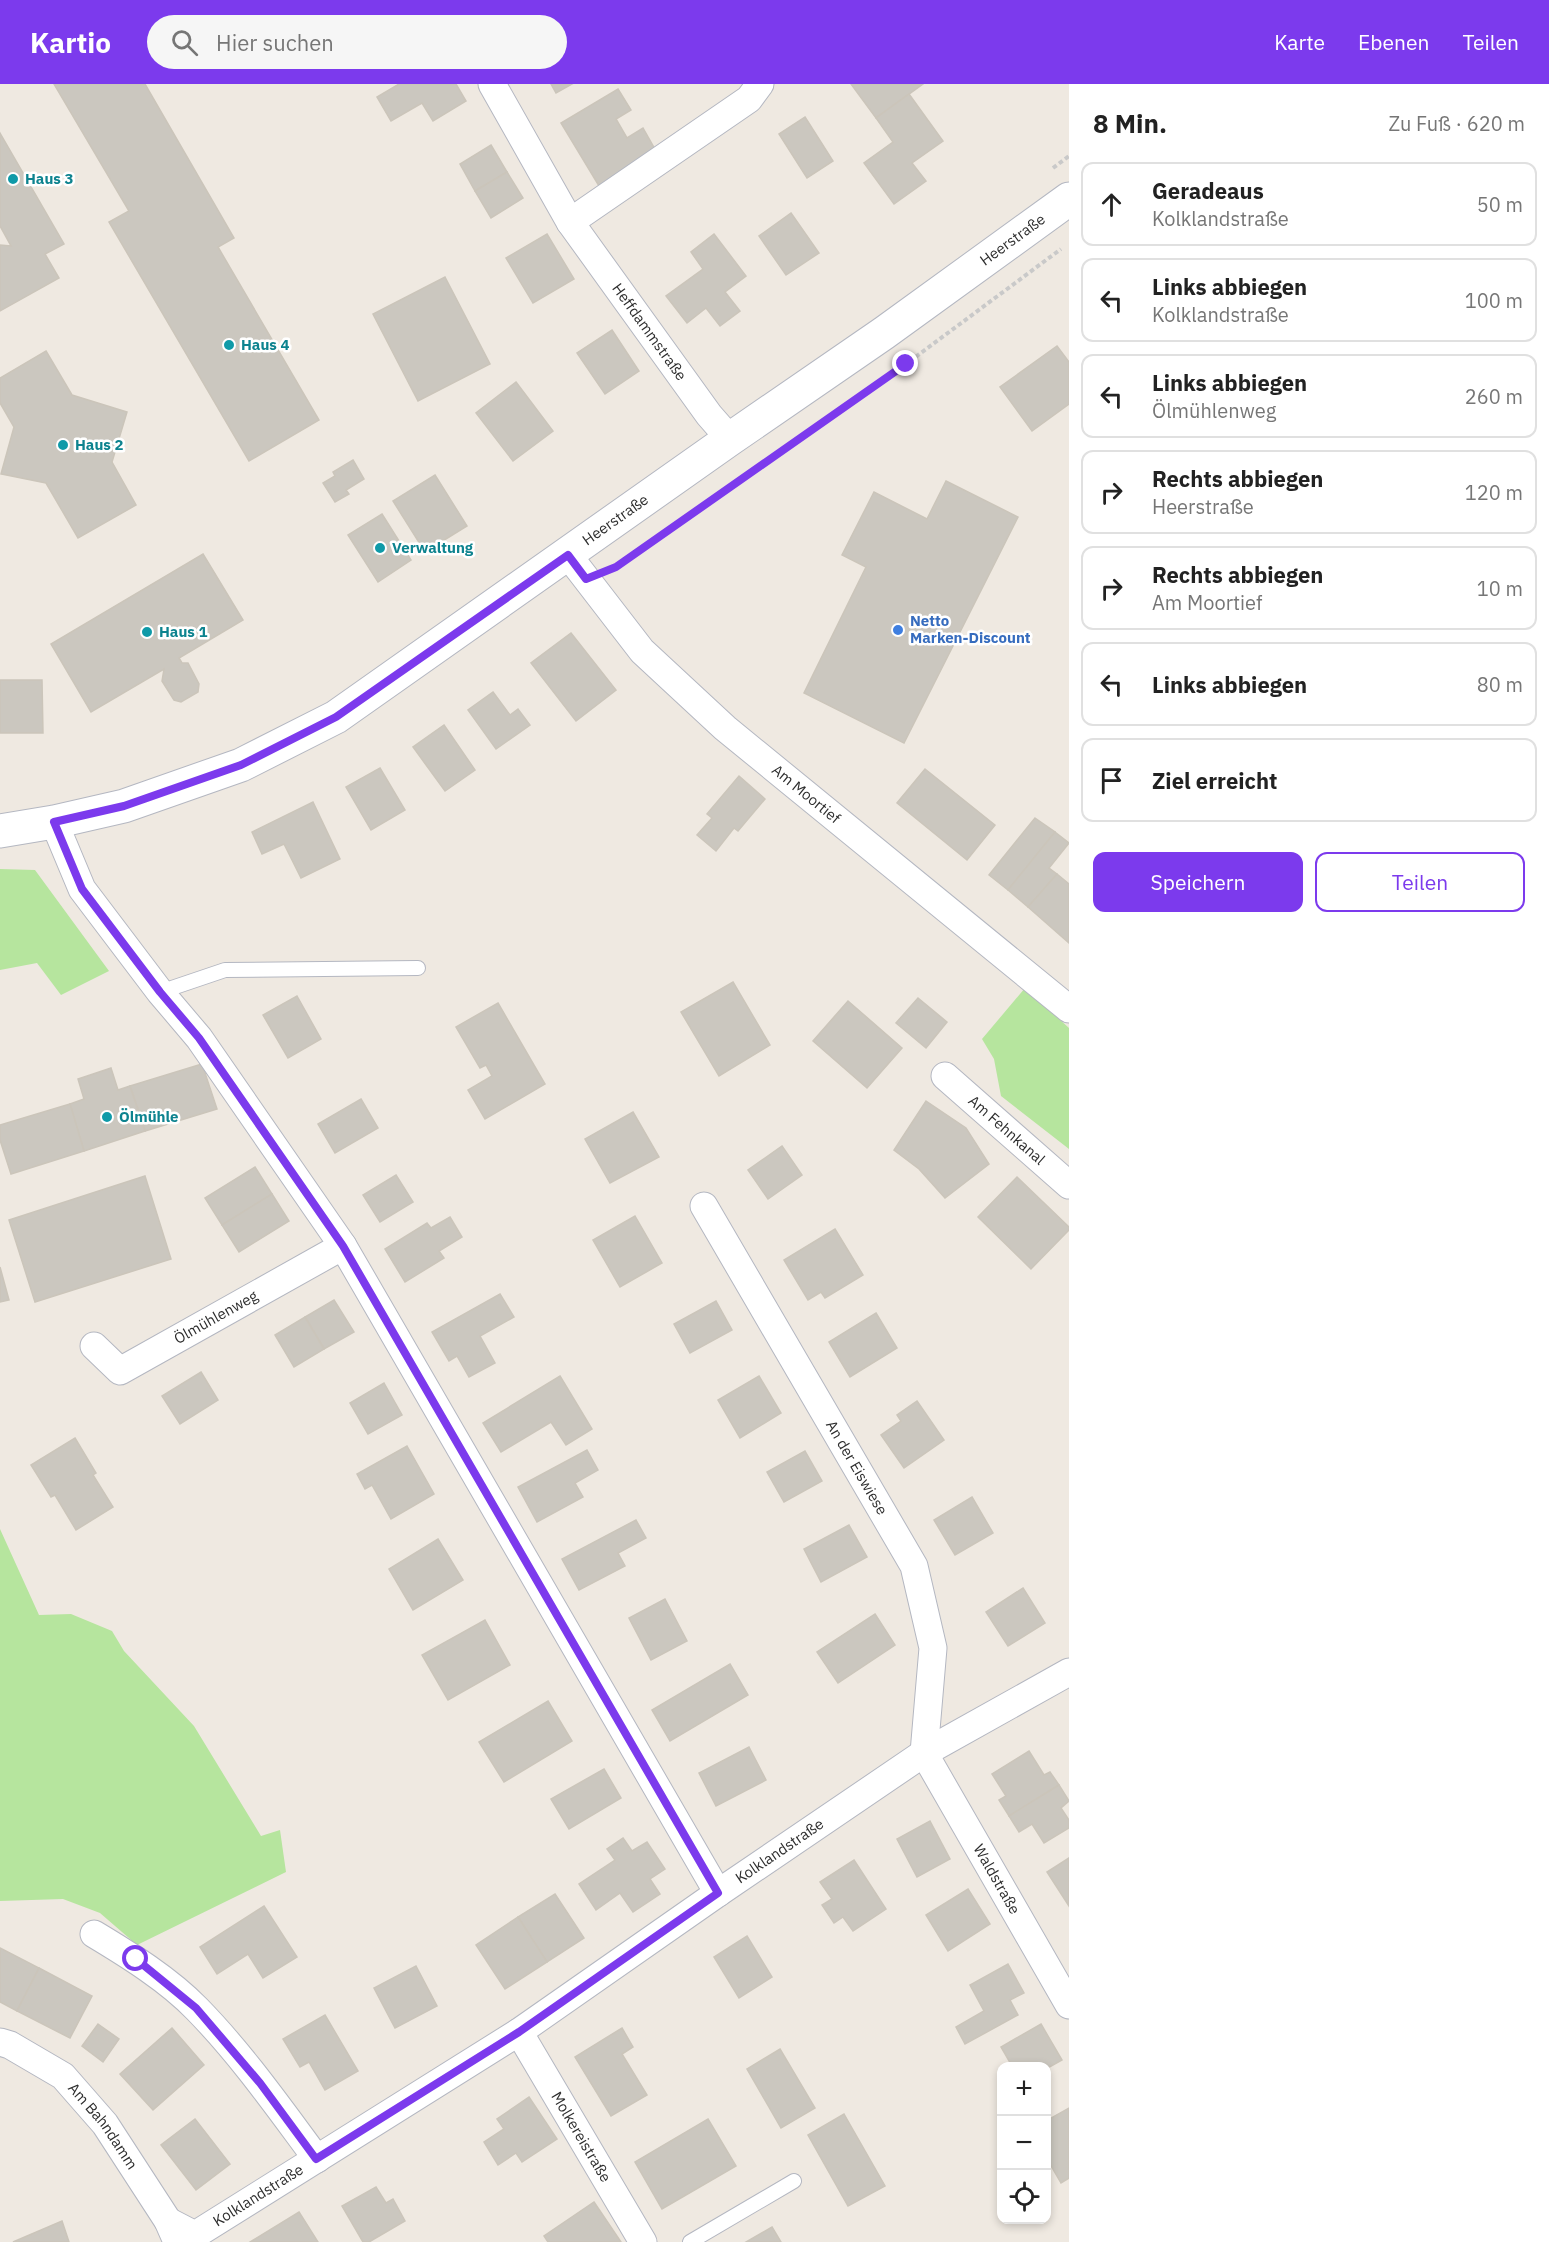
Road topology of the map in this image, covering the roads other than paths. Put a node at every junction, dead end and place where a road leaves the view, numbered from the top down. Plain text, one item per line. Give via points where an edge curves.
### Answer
1 (492, 84) edge
2 (760, 84) edge
3 (1069, 199) edge
4 (570, 222) junction
5 (730, 439) junction
6 (577, 567) junction
7 (54, 822) junction
8 (0, 831) edge
9 (418, 968) dead end
10 (160, 992) junction
11 (1069, 1009) edge
12 (945, 1076) dead end
13 (1069, 1185) edge
14 (704, 1206) dead end
15 (343, 1246) junction
16 (94, 1346) dead end
17 (1069, 1672) edge
18 (924, 1754) junction
19 (718, 1893) junction
20 (94, 1934) dead end
21 (1069, 2005) edge
22 (519, 2032) junction
23 (0, 2042) edge
24 (316, 2159) junction
25 (794, 2181) dead end
26 (172, 2231) edge
27 (643, 2242) edge
28 (690, 2242) edge

1 - 4 street, Heffdammstraße
2 - 4 street via 749,99
3 - 5 street, Heerstraße
4 - 5 street, Heffdammstraße
5 - 6 street, Heerstraße
6 - 7 street, Heerstraße via 336,717 241,765 124,806
6 - 11 street, Am Moortief via 642,651 725,728
7 - 8 street, Heerstraße
7 - 10 street via 82,889
9 - 10 lane via 225,970
10 - 15 street via 199,1038
12 - 13 street, Am Fehnkanal
14 - 18 street, An der Eiswiese via 914,1566 933,1648
15 - 16 street, Ölmühlenweg via 120,1371
15 - 19 street
17 - 18 street, Kolklandstraße
18 - 19 street, Kolklandstraße
18 - 21 street, Waldstraße
19 - 22 street, Kolklandstraße
20 - 24 street, Kolklandstraße via 136,1959 196,2008 260,2083
22 - 24 street, Kolklandstraße
22 - 27 street, Molkereistraße
23 - 26 street, Am Bahndamm via 63,2076 105,2124
24 - 26 street, Kolklandstraße via 195,2235
25 - 28 lane

